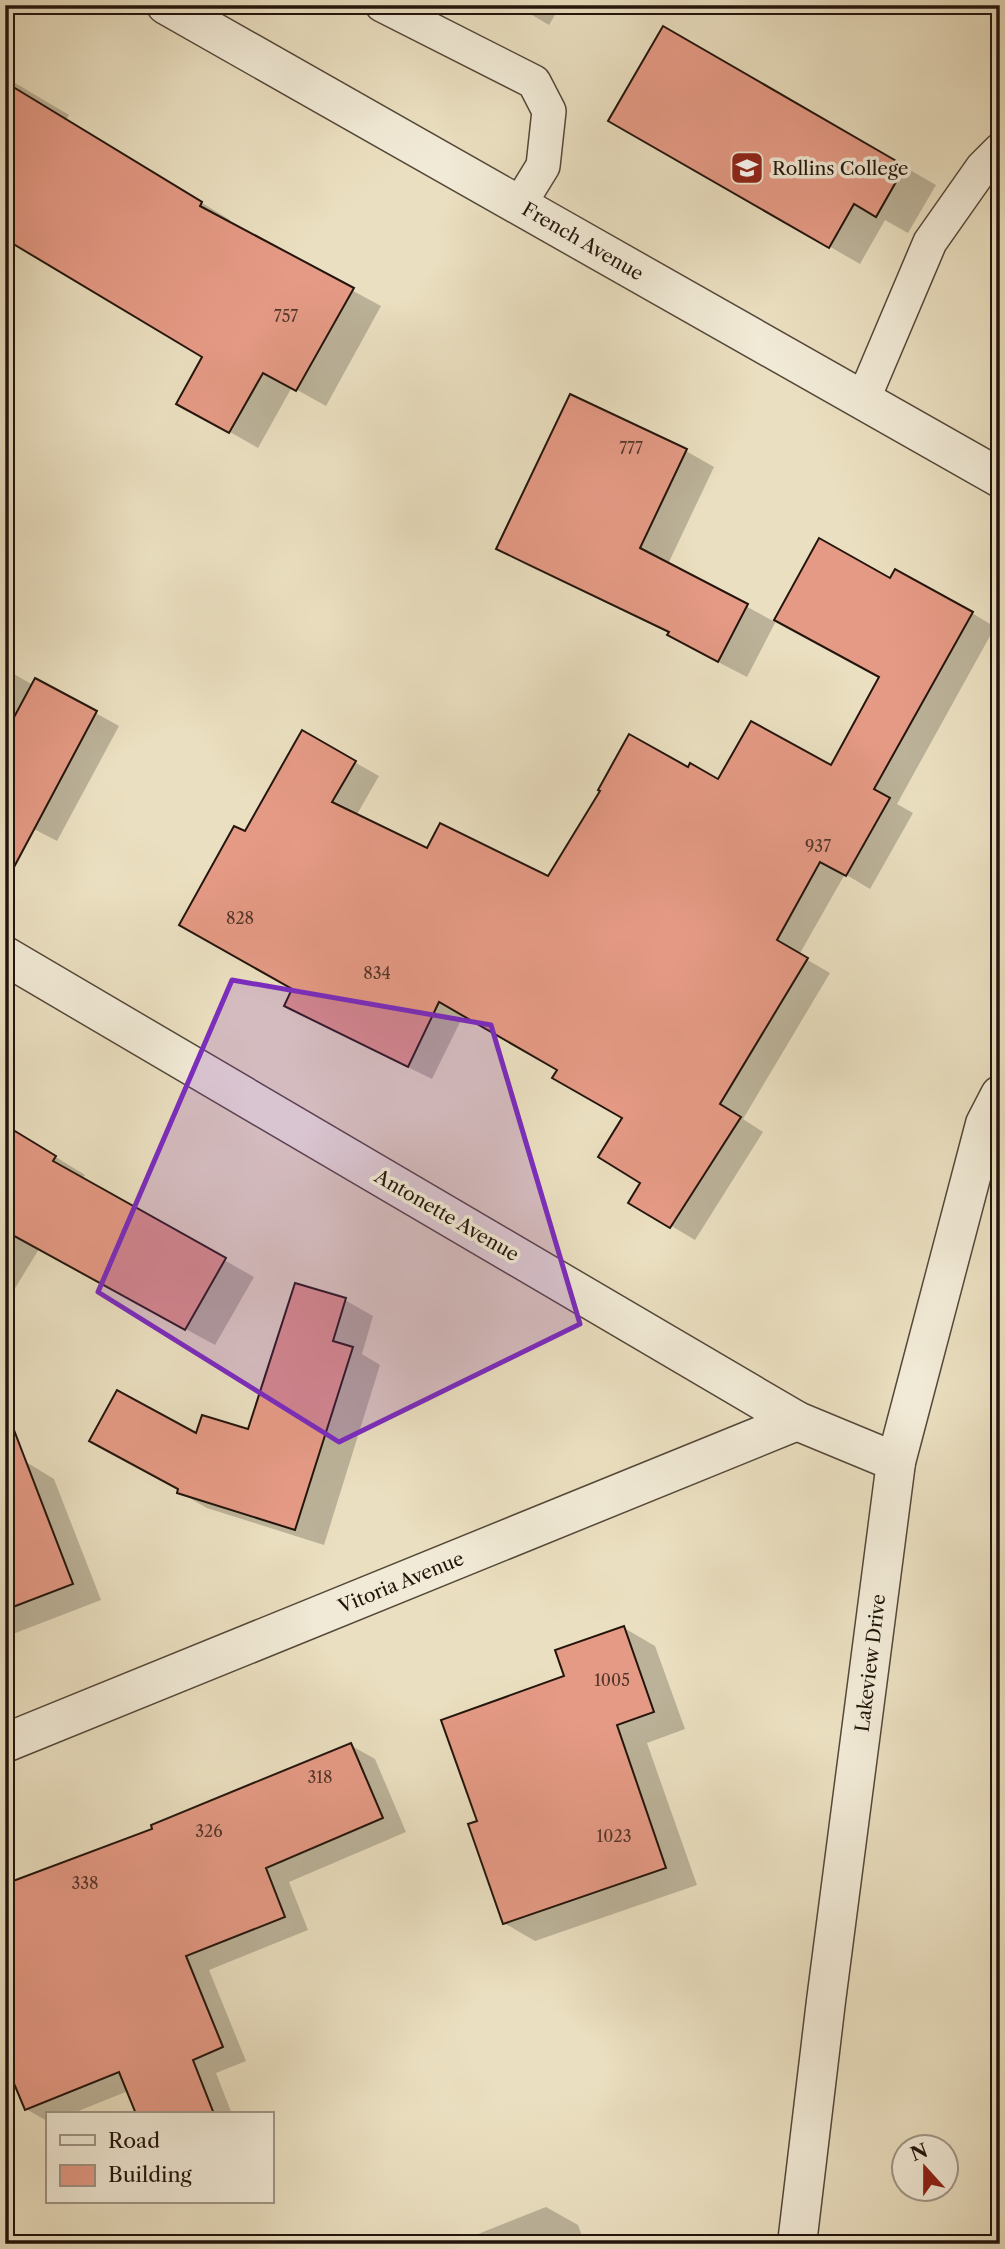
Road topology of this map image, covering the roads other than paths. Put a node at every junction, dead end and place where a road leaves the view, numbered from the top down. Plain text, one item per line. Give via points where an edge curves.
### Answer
1 (166, 5) edge
2 (382, 5) edge
3 (1000, 150) edge
4 (519, 205) junction
5 (863, 400) junction
6 (1000, 478) edge
7 (5, 956) edge
8 (1000, 1096) edge
9 (797, 1421) junction
10 (896, 1462) junction
11 (5, 1742) edge
12 (797, 2244) edge

1 - 4 street, French Avenue
2 - 4 lane via 534,82 549,111 542,166
3 - 5 lane via 930,242
4 - 5 street, French Avenue
5 - 6 street, French Avenue
7 - 9 street, Antonette Avenue
8 - 10 street, Lakeview Drive via 985,1124
9 - 10 street, Antonette Avenue
9 - 11 street, Vitoria Avenue
10 - 12 street, Lakeview Drive

